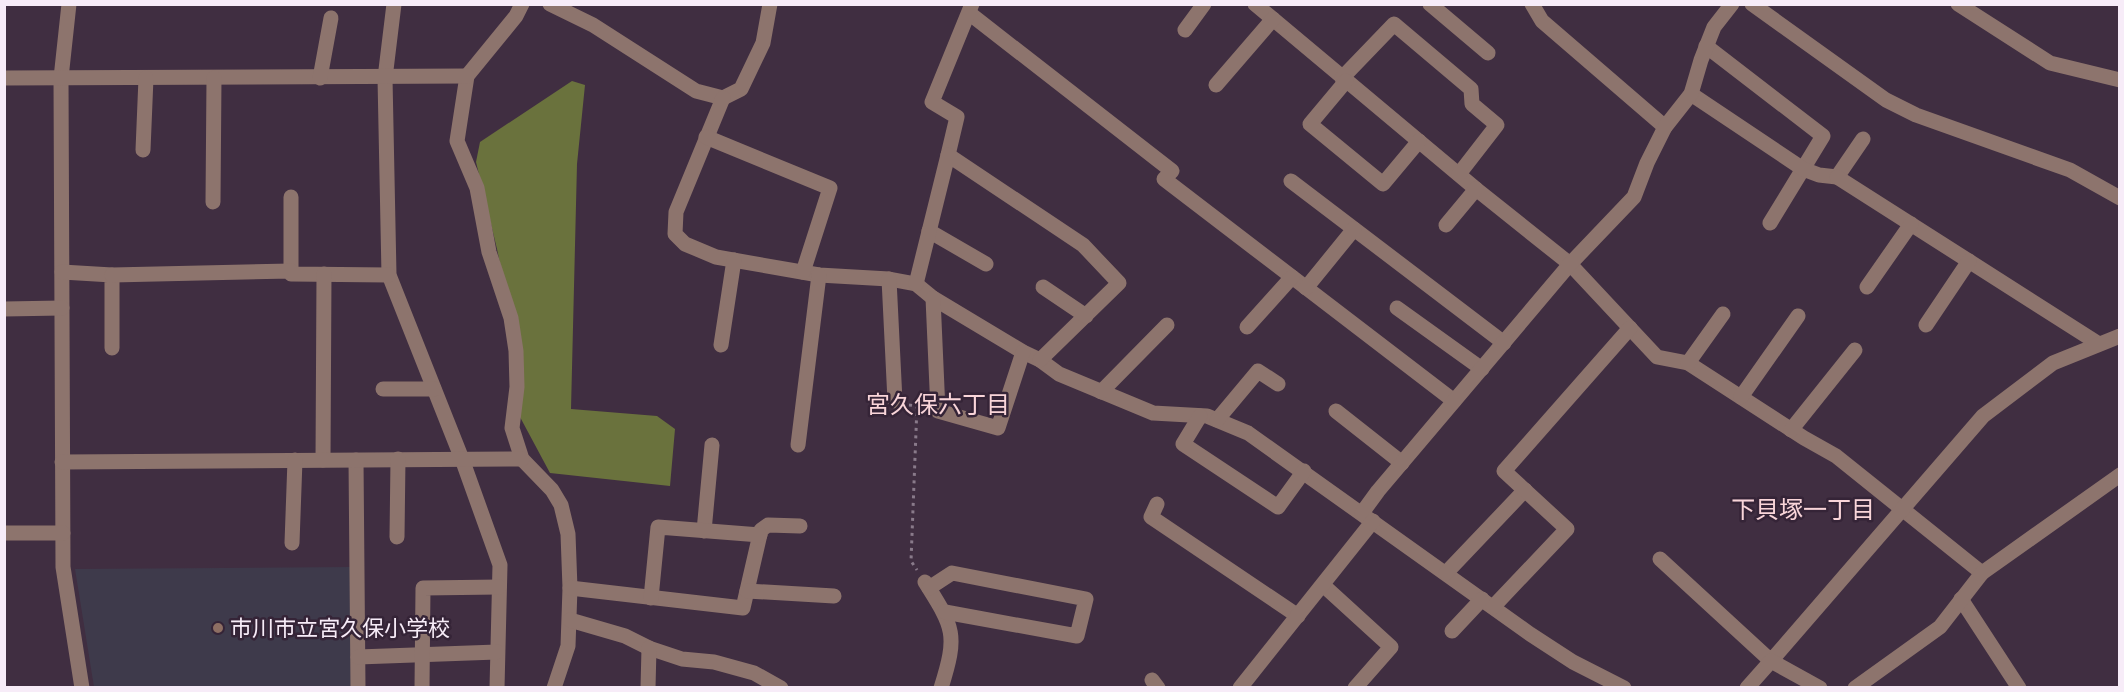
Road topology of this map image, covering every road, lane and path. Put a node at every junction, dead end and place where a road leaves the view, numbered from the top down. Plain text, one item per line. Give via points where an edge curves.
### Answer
1 (69, 4) edge
2 (522, 4) edge
3 (550, 4) edge
4 (770, 4) edge
5 (1204, 4) edge
6 (1255, 4) edge
7 (1430, 4) edge
8 (1532, 4) edge
9 (1752, 4) edge
10 (1958, 4) edge
11 (390, 5) edge
12 (1725, 7) edge
13 (971, 9) edge
14 (331, 18) dead end
15 (1273, 19) junction
16 (1185, 30) dead end
17 (1706, 46) junction
18 (1488, 53) dead end
19 (467, 76) junction
20 (4, 78) edge
21 (61, 78) junction
22 (146, 78) junction
23 (214, 78) junction
24 (320, 78) junction
25 (385, 78) junction
26 (1344, 79) junction
27 (2120, 80) edge
28 (1216, 85) dead end
29 (1691, 94) junction
30 (723, 98) junction
31 (1665, 127) junction
32 (706, 137) junction
33 (1863, 139) dead end
34 (1419, 141) junction
35 (143, 150) dead end
36 (948, 155) junction
37 (1803, 169) junction
38 (1459, 174) junction
39 (1837, 177) junction
40 (1291, 181) dead end
41 (1476, 189) junction
42 (291, 197) dead end
43 (2120, 198) edge
44 (213, 202) dead end
45 (1770, 223) dead end
46 (1911, 224) junction
47 (1446, 225) dead end
48 (1354, 229) junction
49 (929, 231) junction
50 (734, 260) junction
51 (1969, 261) junction
52 (986, 264) dead end
53 (1570, 264) junction
54 (291, 271) junction
55 (803, 272) junction
56 (62, 273) junction
57 (324, 274) junction
58 (819, 274) junction
59 (112, 275) junction
60 (389, 275) junction
61 (1292, 277) junction
62 (889, 279) junction
63 (916, 284) junction
64 (1043, 287) dead end
65 (1867, 287) dead end
66 (1305, 288) junction
67 (933, 298) junction
68 (62, 308) junction
69 (1397, 308) dead end
70 (4, 309) edge
71 (1723, 314) dead end
72 (1086, 316) junction
73 (1798, 316) dead end
74 (1167, 325) dead end
75 (1926, 326) dead end
76 (1247, 327) dead end
77 (1630, 327) junction
78 (2120, 336) edge
79 (1504, 343) junction
80 (2099, 344) junction
81 (721, 345) dead end
82 (112, 348) dead end
83 (1855, 350) dead end
84 (1023, 352) junction
85 (1041, 360) junction
86 (1688, 363) junction
87 (1482, 369) junction
88 (1278, 384) dead end
89 (383, 389) dead end
90 (434, 389) junction
91 (1101, 392) junction
92 (1741, 397) junction
93 (895, 401) joint
94 (1454, 401) junction
95 (1336, 411) dead end
96 (1200, 416) junction
97 (1217, 420) junction
98 (1791, 430) junction
99 (712, 445) dead end
100 (798, 446) dead end
101 (398, 459) junction
102 (462, 459) junction
103 (522, 459) junction
104 (295, 460) junction
105 (323, 460) junction
106 (356, 460) junction
107 (62, 462) junction
108 (1402, 462) junction
109 (1304, 471) junction
110 (2120, 474) edge
111 (1525, 490) junction
112 (1157, 504) dead end
113 (1903, 508) junction
114 (1368, 517) junction
115 (800, 526) dead end
116 (704, 531) junction
117 (4, 533) edge
118 (63, 533) junction
119 (760, 535) junction
120 (398, 537) dead end
121 (292, 543) dead end
122 (1660, 559) dead end
123 (1446, 573) junction
124 (1982, 573) junction
125 (927, 585) junction
126 (1323, 585) junction
127 (499, 587) junction
128 (570, 588) junction
129 (747, 591) junction
130 (834, 596) dead end
131 (651, 598) junction
132 (1961, 599) junction
133 (1488, 603) junction
134 (945, 612) junction
135 (1298, 616) junction
136 (570, 620) junction
137 (1452, 630) dead end
138 (649, 648) junction
139 (498, 652) junction
140 (423, 655) junction
141 (358, 657) junction
142 (1771, 661) junction
143 (773, 685) edge
144 (1247, 685) edge
145 (82, 687) edge
146 (358, 687) edge
147 (422, 687) edge
148 (497, 687) edge
149 (554, 687) edge
150 (648, 687) edge
151 (941, 687) edge
152 (1355, 687) edge
153 (1624, 687) edge
154 (1746, 687) edge
155 (1820, 687) edge
156 (1855, 687) edge
157 (2019, 687) edge

1 - 21 street
2 - 19 street
3 - 30 street via 593,25 696,91
4 - 30 street via 763,43 741,89
5 - 16 street
6 - 15 street
7 - 18 street
8 - 31 street via 1542,21
9 - 43 street via 1886,100 1916,115 2070,170
10 - 27 street via 2050,63
11 - 25 street
12 - 17 street
13 - 36 street via 932,102 957,117
13 - 61 street via 1172,171 1164,179
14 - 24 street
15 - 26 street
15 - 28 street
17 - 29 street
17 - 37 street via 1823,136
19 - 25 street
19 - 103 street via 457,141 477,188 489,252 511,318 517,387 512,428
20 - 21 street
21 - 22 street
21 - 56 street
22 - 23 street
22 - 35 street
23 - 24 street
23 - 44 street
24 - 25 street
25 - 60 street
26 - 34 street
26 - 34 street via 1310,124 1383,184
26 - 38 street via 1394,24 1471,89 1472,104 1497,125
29 - 31 street
29 - 37 street
30 - 32 street
31 - 53 street via 1634,197
32 - 50 street via 676,212 675,234 685,244
32 - 55 street via 830,188
33 - 39 street
34 - 38 street
36 - 49 street
36 - 72 street via 1083,244 1119,283
37 - 39 street
37 - 45 street
38 - 41 street
39 - 46 street
40 - 48 street
41 - 47 street
41 - 53 street
42 - 54 street
46 - 51 street
46 - 65 street
48 - 66 street
48 - 79 street
49 - 52 street
49 - 63 street
50 - 55 street
50 - 81 street
51 - 75 street
51 - 80 street
53 - 77 street
53 - 79 street
54 - 57 street
54 - 59 street
55 - 58 street
56 - 59 street
56 - 68 street
57 - 60 street
57 - 105 street
58 - 62 street
58 - 100 street
59 - 82 street
60 - 90 street
61 - 66 street
61 - 76 street
62 - 63 street
62 - 93 street
63 - 67 street
64 - 72 street
66 - 94 street
67 - 84 street
67 - 84 street via 938,411 998,428
68 - 70 street
68 - 107 street
69 - 87 street
71 - 86 street
72 - 85 street
73 - 92 street
74 - 91 street
77 - 86 street via 1657,357
77 - 111 street via 1504,471
78 - 80 street
79 - 87 street
80 - 113 street via 2053,363 1983,416
83 - 98 street
84 - 85 street
85 - 91 street via 1059,374
86 - 92 street
87 - 94 street
88 - 97 street via 1258,371
89 - 90 street
90 - 102 street
91 - 96 street via 1153,413
92 - 98 street
93 - 125 path via 916,406 911,561
94 - 108 street
95 - 108 street
96 - 97 street
96 - 109 street via 1183,444 1278,507
97 - 109 street via 1248,433
98 - 113 street via 1836,456
99 - 116 street
101 - 102 street
101 - 106 street
101 - 120 street
102 - 103 street
102 - 127 street via 500,565
103 - 128 street via 561,505 568,534
104 - 105 street
104 - 107 street
104 - 121 street
105 - 106 street
106 - 141 street
107 - 118 street
108 - 114 street
109 - 114 street
110 - 124 street
111 - 123 street
111 - 133 street via 1567,529
112 - 135 street via 1151,517
113 - 124 street
113 - 142 street
114 - 123 street
114 - 126 street
115 - 119 street via 768,525
116 - 119 street
116 - 131 street via 658,527
117 - 118 street
118 - 145 street via 63,567
119 - 129 street
122 - 142 street
123 - 133 street
124 - 132 street
125 - 134 street
125 - 134 street via 952,573 1086,599 1077,636
126 - 135 street
126 - 152 street via 1390,647
127 - 139 street
127 - 140 street via 423,588
128 - 131 street
128 - 136 street
129 - 130 street
129 - 131 street via 743,608
132 - 156 street via 1940,627
132 - 157 street
133 - 137 street
133 - 153 street via 1573,662
134 - 151 street via 952,638 951,657
135 - 144 street
136 - 138 street via 625,636
136 - 149 street via 568,646
138 - 143 street via 682,659 734,667
138 - 150 street
139 - 140 street
139 - 148 street
140 - 141 street
140 - 147 street
141 - 146 street
142 - 154 street
142 - 155 street

